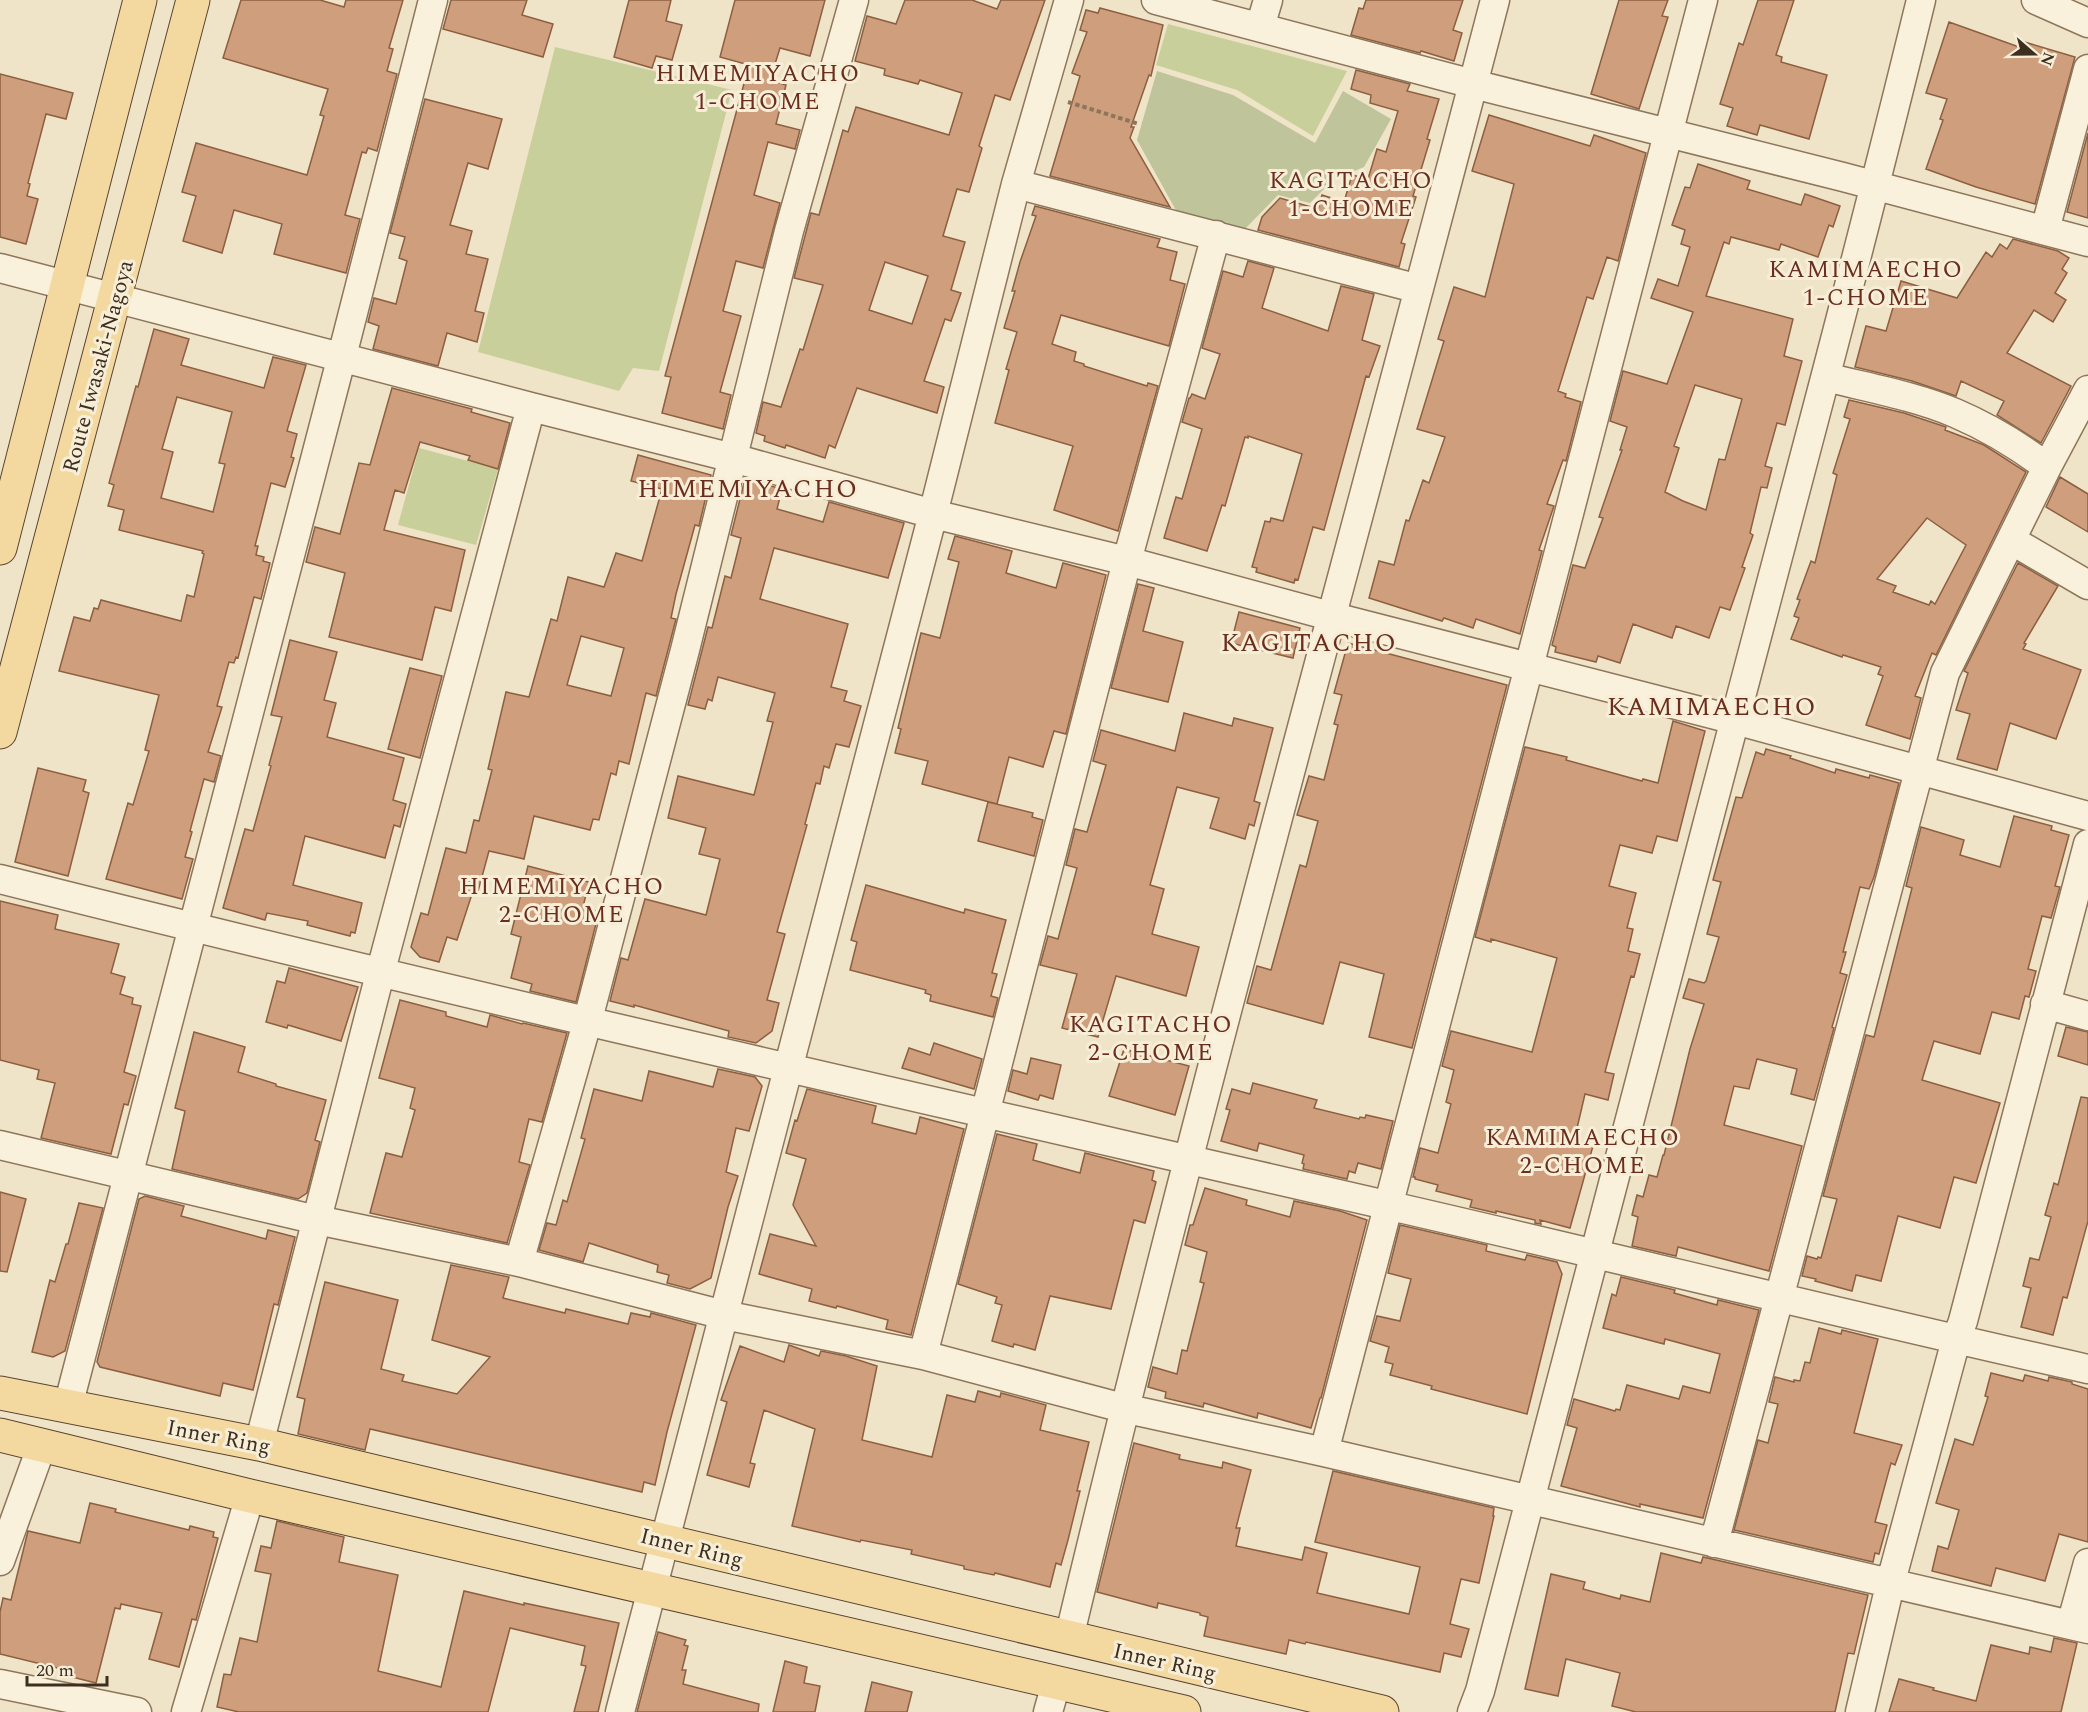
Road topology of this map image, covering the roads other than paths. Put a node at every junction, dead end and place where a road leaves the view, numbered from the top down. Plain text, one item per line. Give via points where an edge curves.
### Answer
1 (140, 0) edge
2 (193, 0) edge
3 (433, 0) edge
4 (854, 0) edge
5 (1069, 0) edge
6 (1156, 0) edge
7 (1268, 0) edge
8 (1495, 0) edge
9 (1703, 0) edge
10 (1921, 0) edge
11 (2036, 0) edge
12 (2088, 23) edge
13 (1260, 27) junction
14 (2088, 69) edge
15 (1473, 84) junction
16 (1668, 133) junction
17 (1016, 184) junction
18 (1876, 187) junction
19 (2045, 230) junction
20 (1216, 235) junction
21 (2088, 242) edge
22 (0, 268) edge
23 (68, 286) junction
24 (1419, 289) junction
25 (116, 299) junction
26 (342, 356) junction
27 (1826, 377) junction
28 (2088, 390) edge
29 (531, 408) junction
30 (733, 458) junction
31 (2047, 466) junction
32 (933, 514) junction
33 (2011, 540) junction
34 (0, 548) edge
35 (1127, 561) junction
36 (2088, 585) edge
37 (1330, 616) junction
38 (1528, 667) junction
39 (1735, 720) junction
40 (0, 732) edge
41 (1920, 770) junction
42 (2088, 816) edge
43 (2088, 844) edge
44 (0, 879) edge
45 (194, 928) junction
46 (380, 974) junction
47 (2045, 1004) junction
48 (2088, 1016) edge
49 (587, 1023) junction
50 (789, 1068) junction
51 (986, 1114) junction
52 (0, 1145) edge
53 (1187, 1161) junction
54 (127, 1176) junction
55 (1387, 1205) junction
56 (317, 1220) junction
57 (1594, 1253) junction
58 (519, 1262) junction
59 (1779, 1298) junction
60 (724, 1315) junction
61 (1956, 1340) junction
62 (923, 1355) junction
63 (2088, 1369) edge
64 (0, 1393) edge
65 (68, 1406) junction
66 (1123, 1408) junction
67 (0, 1435) edge
68 (259, 1444) junction
69 (42, 1445) junction
70 (1324, 1452) junction
71 (250, 1496) junction
72 (1530, 1501) junction
73 (665, 1540) junction
74 (1714, 1544) junction
75 (0, 1561) edge
76 (2088, 1563) edge
77 (1890, 1585) junction
78 (653, 1588) junction
79 (2080, 1627) edge
80 (1069, 1638) junction
81 (0, 1684) edge
82 (1052, 1698) edge
83 (137, 1712) edge
84 (186, 1712) edge
85 (620, 1712) edge
86 (1184, 1712) edge
87 (1382, 1712) edge
88 (1472, 1712) edge
89 (1860, 1712) edge

1 - 23 main road
2 - 25 main road, Route Iwasaki-Nagoya
3 - 26 street
4 - 30 street via 789,231
5 - 17 street
6 - 13 street
7 - 13 street
8 - 15 street
9 - 16 street
10 - 18 street
11 - 12 street
13 - 15 street
14 - 19 street
15 - 16 street
15 - 24 street
16 - 18 street
16 - 38 street
17 - 20 street
17 - 32 street
18 - 19 street
18 - 27 street
19 - 21 street
20 - 24 street
20 - 35 street
22 - 23 street
23 - 25 street
23 - 34 main road
24 - 37 street
25 - 26 street
25 - 40 main road, Route Iwasaki-Nagoya
26 - 29 street
26 - 45 street
27 - 31 street via 1955,413 2021,447
27 - 39 street
28 - 31 street
29 - 30 street
29 - 46 street
30 - 32 street
30 - 49 street
31 - 33 street
32 - 35 street
32 - 50 street
33 - 36 street
33 - 41 street via 1945,673
35 - 37 street
35 - 51 street
37 - 38 street
37 - 53 street
38 - 39 street
38 - 55 street
39 - 41 street
39 - 57 street
41 - 42 street
41 - 59 street
43 - 47 street
44 - 45 street
45 - 46 street
45 - 54 street
46 - 49 street
46 - 56 street
47 - 48 street
47 - 61 street
49 - 50 street
49 - 58 street
50 - 51 street
50 - 60 street
51 - 53 street
51 - 62 street
52 - 54 street
53 - 55 street
53 - 66 street
54 - 56 street
54 - 65 street
55 - 57 street
55 - 70 street
56 - 58 street
56 - 68 street
57 - 59 street
57 - 72 street
58 - 60 street
59 - 61 street
59 - 74 street
60 - 62 street
60 - 73 street
61 - 63 street
61 - 77 street
62 - 66 street
64 - 65 main road, Inner Ring
65 - 68 main road, Inner Ring
66 - 70 street
66 - 80 street
67 - 69 main road, Inner Ring
68 - 73 main road, Inner Ring
69 - 71 main road, Inner Ring
69 - 75 street
70 - 72 street
71 - 78 main road, Inner Ring
71 - 84 street
72 - 74 street
72 - 88 street
73 - 78 street
73 - 80 main road, Inner Ring
74 - 77 street
76 - 79 street
77 - 79 street
77 - 89 street
78 - 82 main road, Inner Ring
78 - 85 street
80 - 87 main road, Inner Ring
81 - 83 street
82 - 86 main road, Inner Ring

